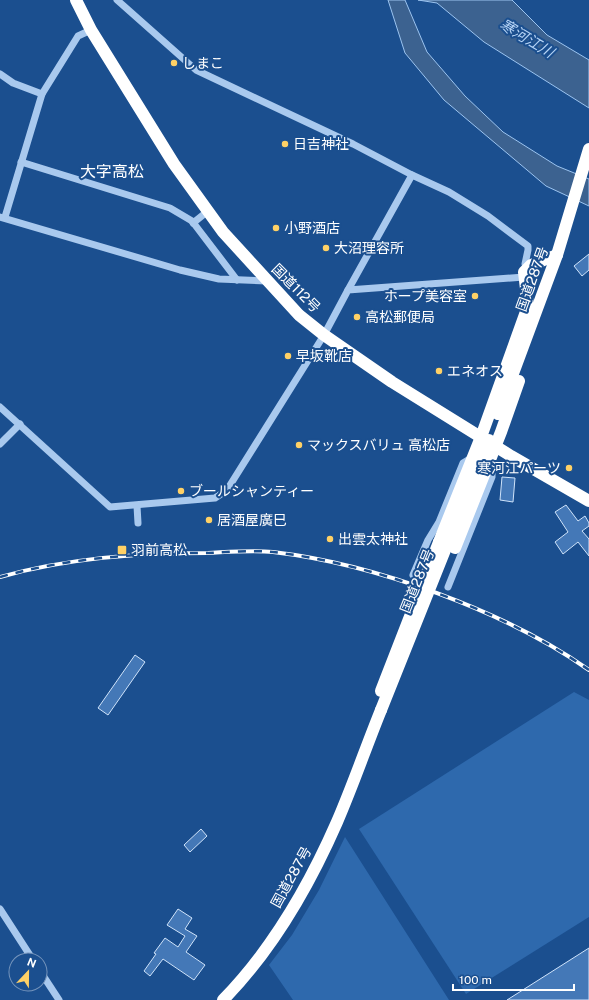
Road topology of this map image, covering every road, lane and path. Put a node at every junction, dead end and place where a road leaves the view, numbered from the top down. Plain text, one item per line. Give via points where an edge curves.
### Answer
1 (76, 0) edge
2 (117, 0) edge
3 (91, 30) junction
4 (0, 74) edge
5 (41, 96) junction
6 (589, 149) edge
7 (21, 162) junction
8 (412, 175) junction
9 (208, 211) junction
10 (2, 217) edge
11 (193, 223) junction
12 (557, 255) junction
13 (552, 267) junction
14 (525, 272) junction
15 (237, 280) junction
16 (267, 281) junction
17 (348, 290) junction
18 (324, 335) junction
19 (0, 407) edge
20 (20, 424) junction
21 (481, 437) junction
22 (0, 444) edge
23 (496, 446) junction
24 (473, 457) junction
25 (489, 464) junction
26 (589, 501) edge
27 (137, 506) junction
28 (138, 523) dead end
29 (413, 575) dead end
30 (448, 588) dead end
31 (381, 709) junction
32 (0, 909) edge
33 (28, 952) edge
34 (48, 983) edge
35 (59, 1000) edge
36 (223, 1000) edge

1 - 3 highway, 国道112号
2 - 8 street via 196,70 353,144
3 - 5 street via 78,36
3 - 9 highway, 国道112号 via 174,164
4 - 5 street
5 - 7 street
6 - 12 highway, 国道287号
7 - 10 street
7 - 11 street via 170,208
8 - 14 street via 449,192 528,246
8 - 17 street
9 - 11 street
9 - 16 highway, 国道112号 via 223,232
10 - 15 street via 180,270 219,279
11 - 15 street
12 - 13 highway, 国道287号
12 - 14 highway
13 - 23 highway via 546,306
13 - 31 highway, 国道287号, bridge via 513,375
14 - 17 street
14 - 21 highway via 528,306
15 - 16 street
16 - 18 highway, 国道112号 via 299,315
17 - 18 street
18 - 21 highway, 国道112号 via 392,382
18 - 27 street via 227,490 215,498
19 - 20 street
20 - 22 street
20 - 27 street via 110,507
21 - 23 highway, 国道112号
21 - 24 highway
23 - 25 highway
23 - 26 highway, 国道112号
24 - 29 street via 463,463 440,522 428,540
24 - 31 highway, bridge via 439,542
25 - 30 street via 492,477
25 - 31 highway via 455,548
27 - 28 street
31 - 36 highway, 国道287号 via 319,860 263,954
32 - 33 street
34 - 35 street

